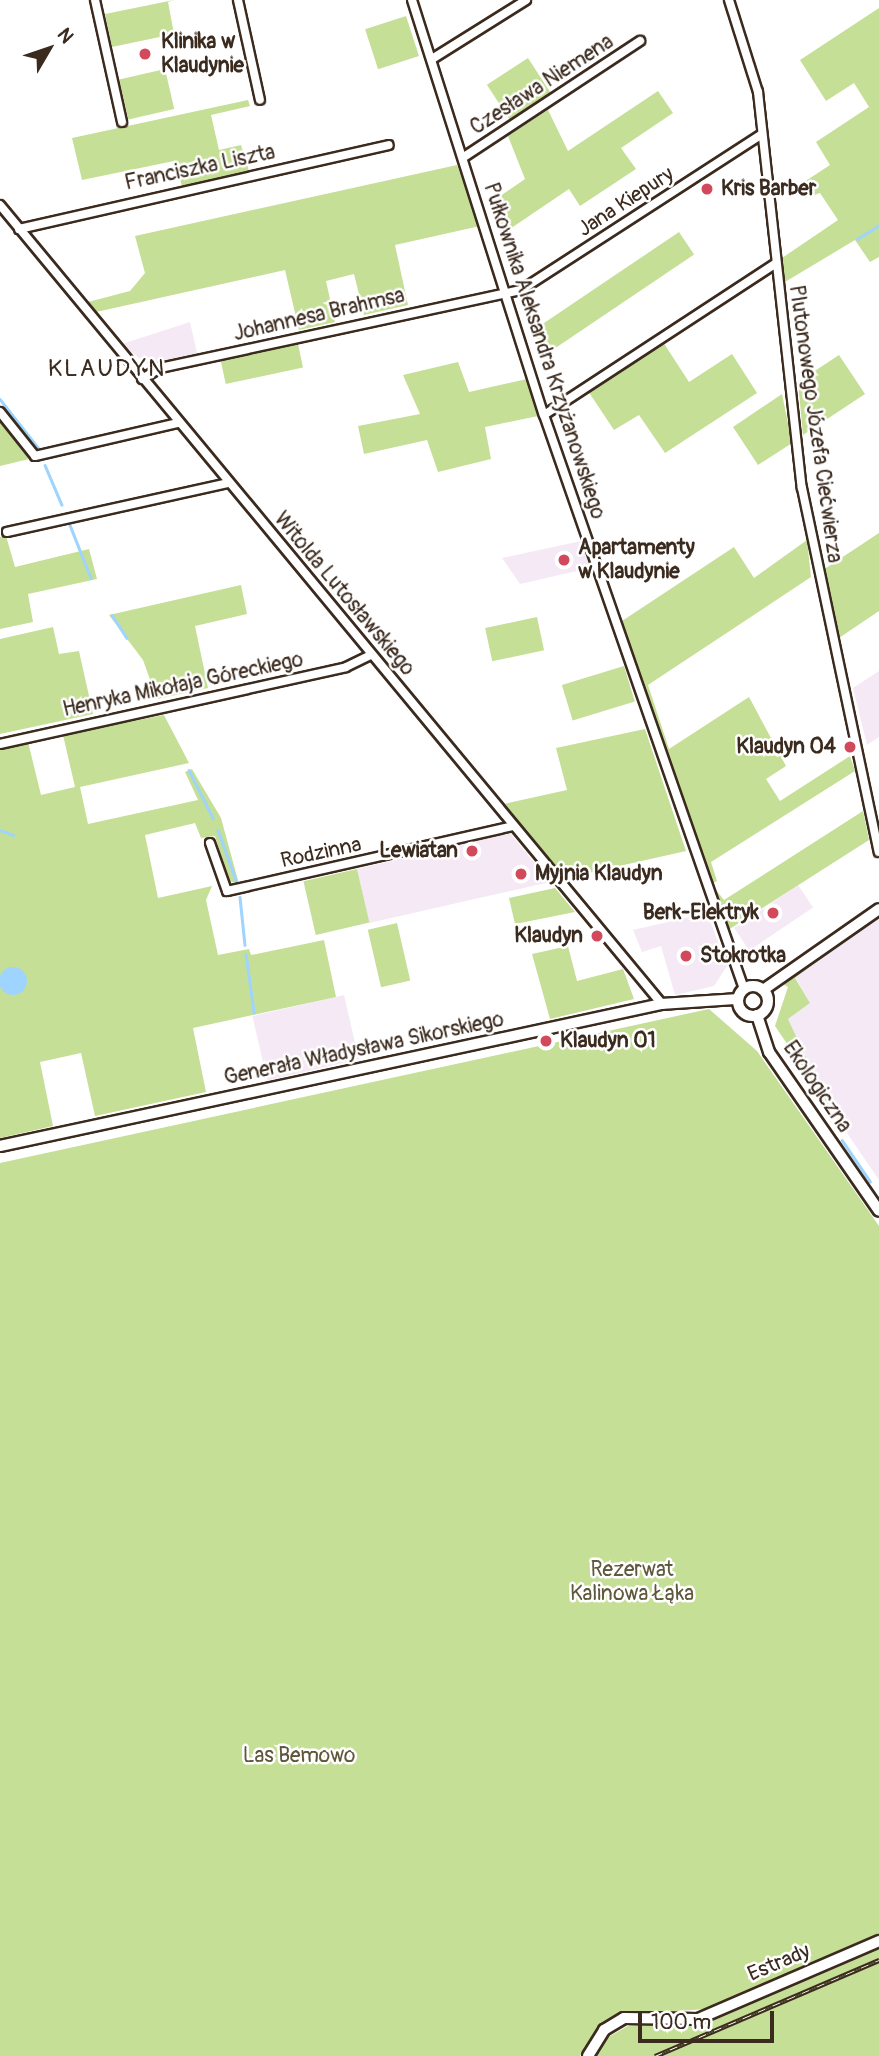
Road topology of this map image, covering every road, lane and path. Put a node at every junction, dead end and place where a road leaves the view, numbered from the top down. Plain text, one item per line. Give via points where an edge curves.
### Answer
1 (95, 0) edge
2 (238, 0) edge
3 (412, 0) edge
4 (526, 0) edge
5 (729, 0) edge
6 (640, 41) dead end
7 (432, 59) junction
8 (260, 100) dead end
9 (122, 122) dead end
10 (762, 134) junction
11 (389, 145) dead end
12 (464, 157) junction
13 (0, 205) edge
14 (19, 229) junction
15 (776, 263) junction
16 (506, 290) junction
17 (142, 379) junction
18 (0, 412) edge
19 (544, 415) junction
20 (178, 424) junction
21 (228, 483) junction
22 (7, 533) dead end
23 (371, 655) junction
24 (0, 744) edge
25 (513, 826) junction
26 (210, 842) dead end
27 (879, 852) edge
28 (879, 909) edge
29 (763, 990) junction
30 (741, 994) junction
31 (662, 1004) junction
32 (757, 1015) junction
33 (0, 1146) edge
34 (879, 1211) edge
35 (879, 1941) edge
36 (587, 2056) edge

1 - 9 street
2 - 8 street
3 - 7 street, Pułkownika Aleksandra Krzyżanowskiego
4 - 7 street
5 - 10 street, Plutonowego Józefa Ciećwierza via 752,62
6 - 12 street, Czesława Niemena
7 - 12 street, Pułkownika Aleksandra Krzyżanowskiego
10 - 15 street, Plutonowego Józefa Ciećwierza
10 - 16 street, Jana Kiepury via 540,279
11 - 14 street, Franciszka Liszta
12 - 16 street, Pułkownika Aleksandra Krzyżanowskiego
13 - 14 street, Witolda Lutosławskiego
14 - 17 street, Witolda Lutosławskiego
15 - 19 street
15 - 27 street, Plutonowego Józefa Ciećwierza via 806,511
16 - 17 street, Johannesa Brahmsa via 160,368
16 - 19 street, Pułkownika Aleksandra Krzyżanowskiego
17 - 20 street, Witolda Lutosławskiego
18 - 20 street via 35,456
19 - 30 street, Pułkownika Aleksandra Krzyżanowskiego
20 - 21 street, Witolda Lutosławskiego
21 - 22 street
21 - 23 street, Witolda Lutosławskiego
23 - 24 street, Henryka Mikołaja Góreckiego via 346,667
23 - 25 street, Witolda Lutosławskiego
25 - 26 street, Rodzinna via 227,891
25 - 31 street, Witolda Lutosławskiego
28 - 29 main road
29 - 30 main road, Generała Władysława Sikorskiego
29 - 32 main road via 767,1005
30 - 31 main road, Generała Władysława Sikorskiego
30 - 32 main road via 744,1012
31 - 33 main road, Generała Władysława Sikorskiego
32 - 34 street, Ekologiczna via 769,1052
35 - 36 main road, Estrady via 698,2019 624,2018 604,2030

